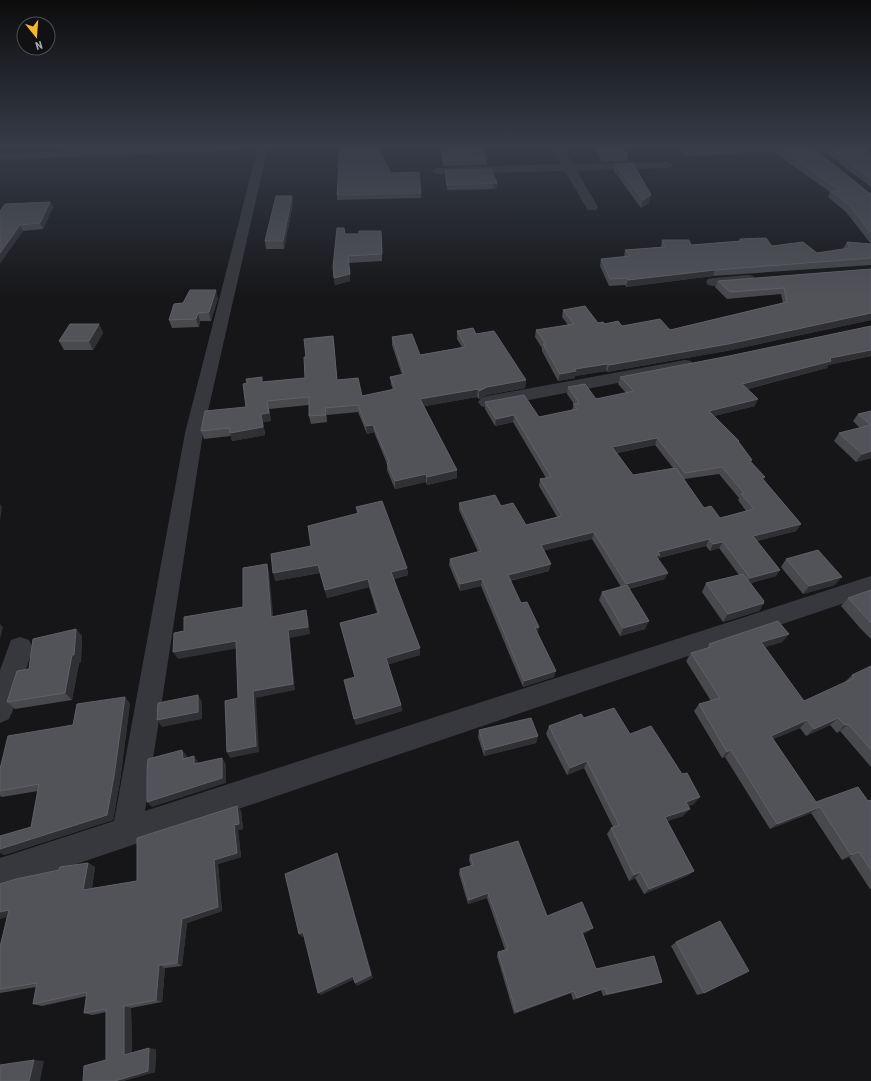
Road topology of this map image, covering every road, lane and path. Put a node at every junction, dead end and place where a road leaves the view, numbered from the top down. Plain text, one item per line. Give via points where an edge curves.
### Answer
1 (251, 197) edge
2 (586, 197) edge
3 (592, 207) dead end
4 (765, 278) edge
5 (713, 282) dead end
6 (703, 362) edge
7 (488, 402) edge
8 (871, 585) edge
9 (20, 648) dead end
10 (0, 710) edge
11 (127, 832) junction
12 (0, 874) edge

1 - 11 street via 194,433
2 - 3 street
4 - 5 street
6 - 7 street
8 - 11 street
9 - 10 street
11 - 12 street

